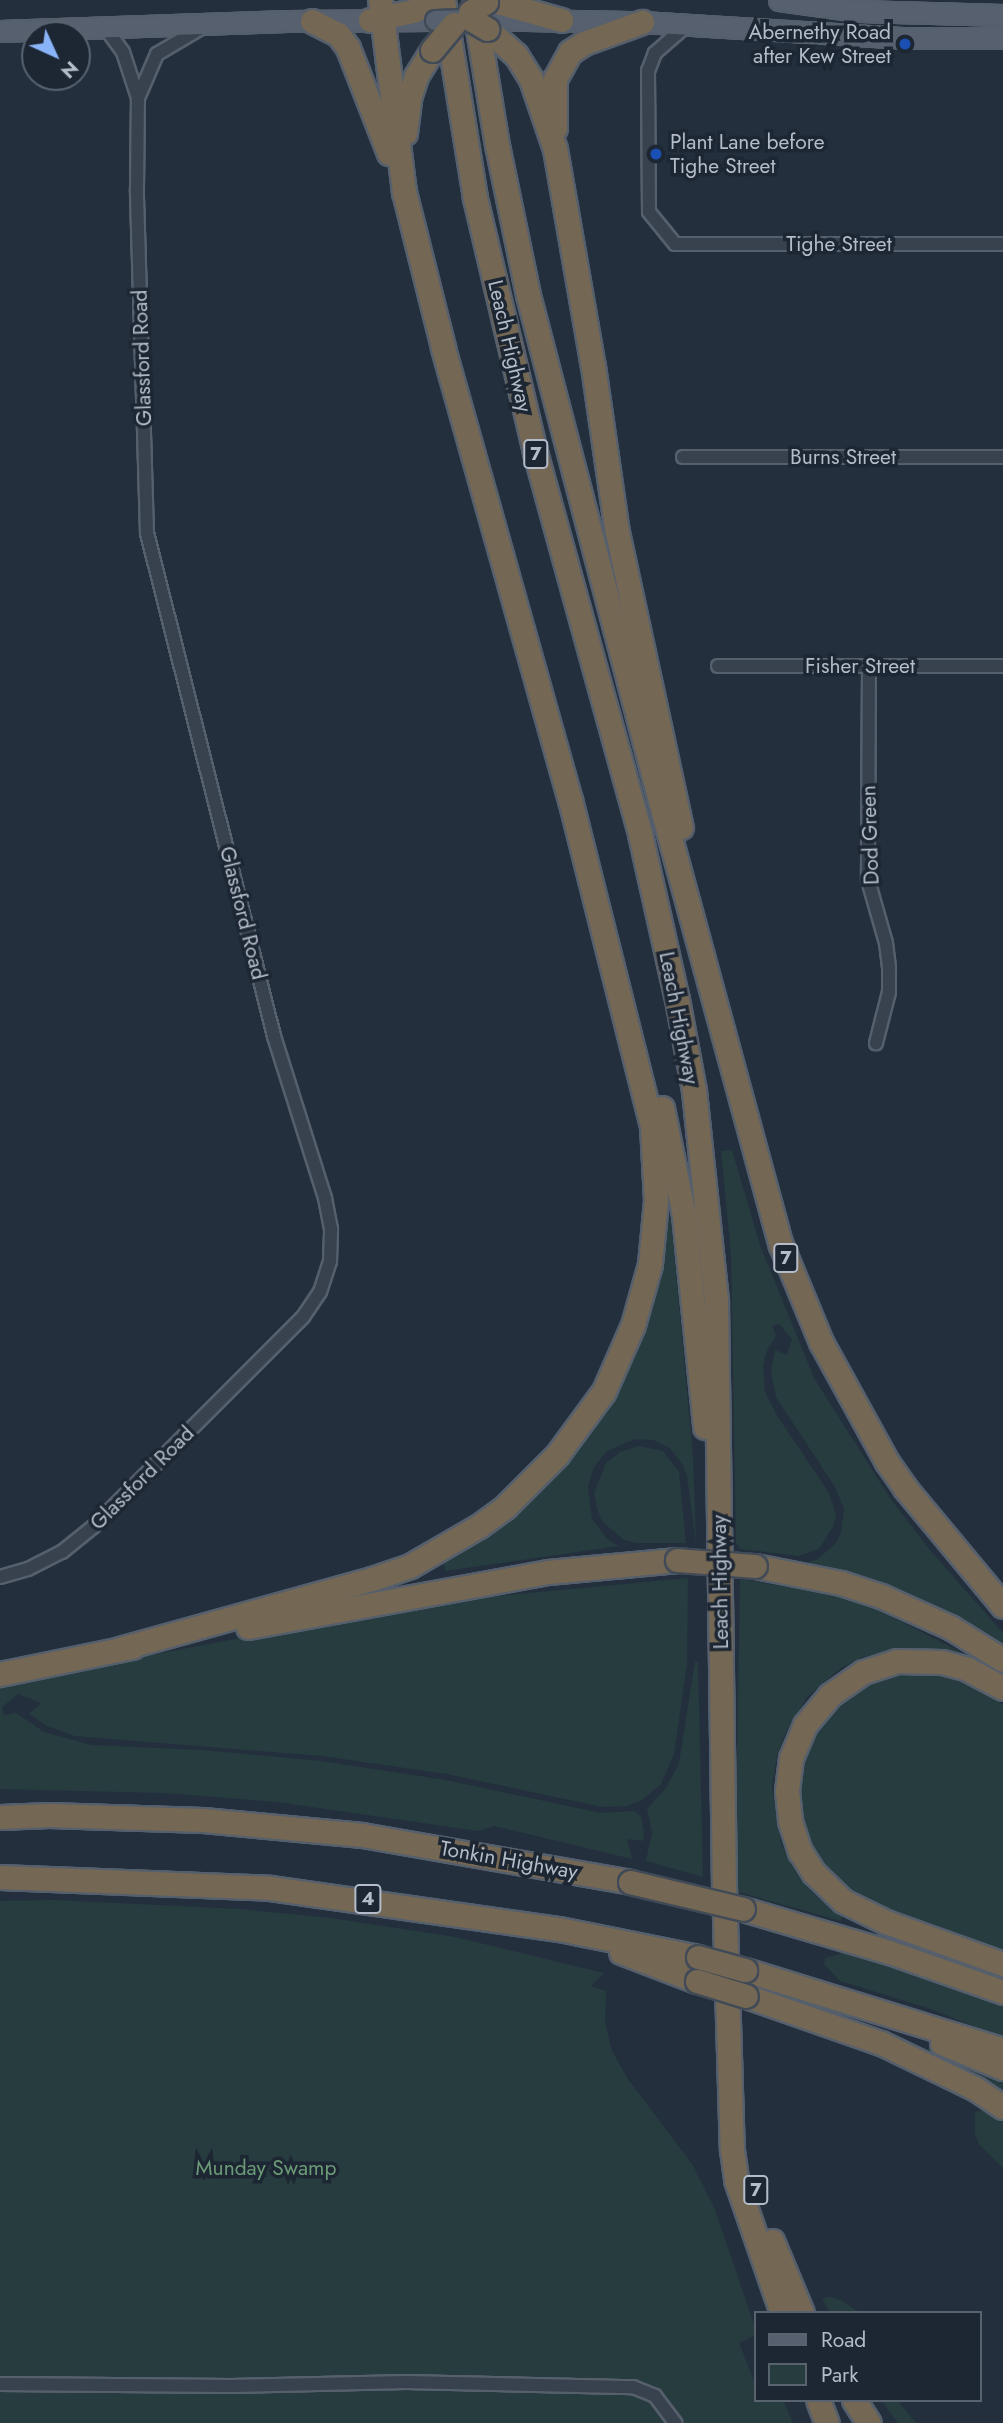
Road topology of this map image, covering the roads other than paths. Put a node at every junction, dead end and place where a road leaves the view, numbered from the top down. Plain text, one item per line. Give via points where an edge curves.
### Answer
1 (779, 0) edge
2 (431, 4) edge
3 (481, 12) edge
4 (379, 15) edge
5 (1003, 15) edge
6 (561, 20) joint
7 (312, 21) junction
8 (642, 23) junction
9 (207, 24) junction
10 (687, 25) junction
11 (105, 27) junction
12 (0, 31) edge
13 (1003, 38) edge
14 (138, 98) junction
15 (555, 149) junction
16 (404, 192) junction
17 (1003, 244) edge
18 (683, 457) dead end
19 (1003, 457) edge
20 (869, 665) junction
21 (718, 666) dead end
22 (1003, 666) edge
23 (591, 882) junction
24 (690, 907) junction
25 (876, 1043) dead end
26 (718, 1499) junction
27 (971, 1569) junction
28 (0, 1577) edge
29 (1003, 1597) edge
30 (1003, 1606) edge
31 (119, 1649) junction
32 (1003, 1660) edge
33 (0, 1674) edge
34 (1003, 1688) edge
35 (0, 1812) edge
36 (49, 1815) junction
37 (0, 1817) edge
38 (0, 1877) edge
39 (559, 1929) junction
40 (1003, 1964) edge
41 (793, 1982) junction
42 (1003, 1992) edge
43 (1003, 2050) edge
44 (729, 2061) junction
45 (1003, 2067) edge
46 (1003, 2107) edge
47 (781, 2311) edge
48 (801, 2311) edge
49 (0, 2384) edge
50 (819, 2402) edge
51 (855, 2402) edge
52 (675, 2423) edge
53 (827, 2423) edge
54 (869, 2423) edge

1 - 5 main road via 858,11
2 - 3 highway, 7
2 - 4 highway
2 - 26 highway, Leach Highway / 7 via 535,452 640,834 694,1091 716,1301
3 - 6 highway, 7
3 - 15 highway, 7 via 531,79
3 - 16 highway, bridge via 432,50 416,76 405,120
3 - 24 highway, Leach Highway / 7 via 497,145 528,295
4 - 7 main road
4 - 16 highway
6 - 8 main road
7 - 9 main road
7 - 16 highway via 338,34 348,48
8 - 10 main road
8 - 15 highway, 7 via 584,43 561,65 555,79
9 - 11 main road
9 - 14 street, Glassford Road via 157,54
10 - 13 main road via 902,38
10 - 17 street, Tighe Street via 655,53 648,71 649,212 676,244
11 - 12 main road
11 - 14 street, Glassford Road via 123,52
14 - 28 street, Glassford Road via 147,533 274,1036 325,1198 331,1229 330,1261 320,1292 303,1317 93,1527 62,1552
15 - 24 highway, 7 via 617,532 678,810
16 - 23 highway
18 - 19 street, Burns Street
20 - 21 street, Fisher Street
20 - 22 street, Fisher Street
20 - 25 street, Dod Green via 868,880 889,969 889,992
23 - 26 highway via 638,1013 676,1167 702,1412
23 - 31 highway via 649,1115 656,1165 654,1234 645,1283 633,1325 604,1391 532,1482 505,1507 441,1550 372,1579
24 - 27 highway, Leach Highway / 7 via 761,1180 801,1298 887,1461
26 - 44 highway, Leach Highway / 7
27 - 29 highway
27 - 30 highway
31 - 32 highway, bridge via 548,1572 677,1560 755,1566 881,1596 950,1628
31 - 33 highway
34 - 40 highway via 968,1669 942,1662 897,1661 863,1672 830,1695 805,1724 792,1758 787,1791 790,1821 800,1850 814,1873 843,1901 869,1916
35 - 36 highway
36 - 37 highway, Tonkin Highway
36 - 42 highway, Tonkin Highway, bridge via 203,1820 362,1835 630,1882 889,1951
38 - 39 highway, 4 via 270,1888
39 - 41 highway, 4, bridge
39 - 46 highway, bridge via 697,1982 901,2051
41 - 43 highway, 4
41 - 45 highway
44 - 47 highway via 736,2180
44 - 48 highway, 7 via 752,2177
49 - 52 street via 406,2382 633,2387 655,2396
50 - 53 highway
51 - 54 highway

